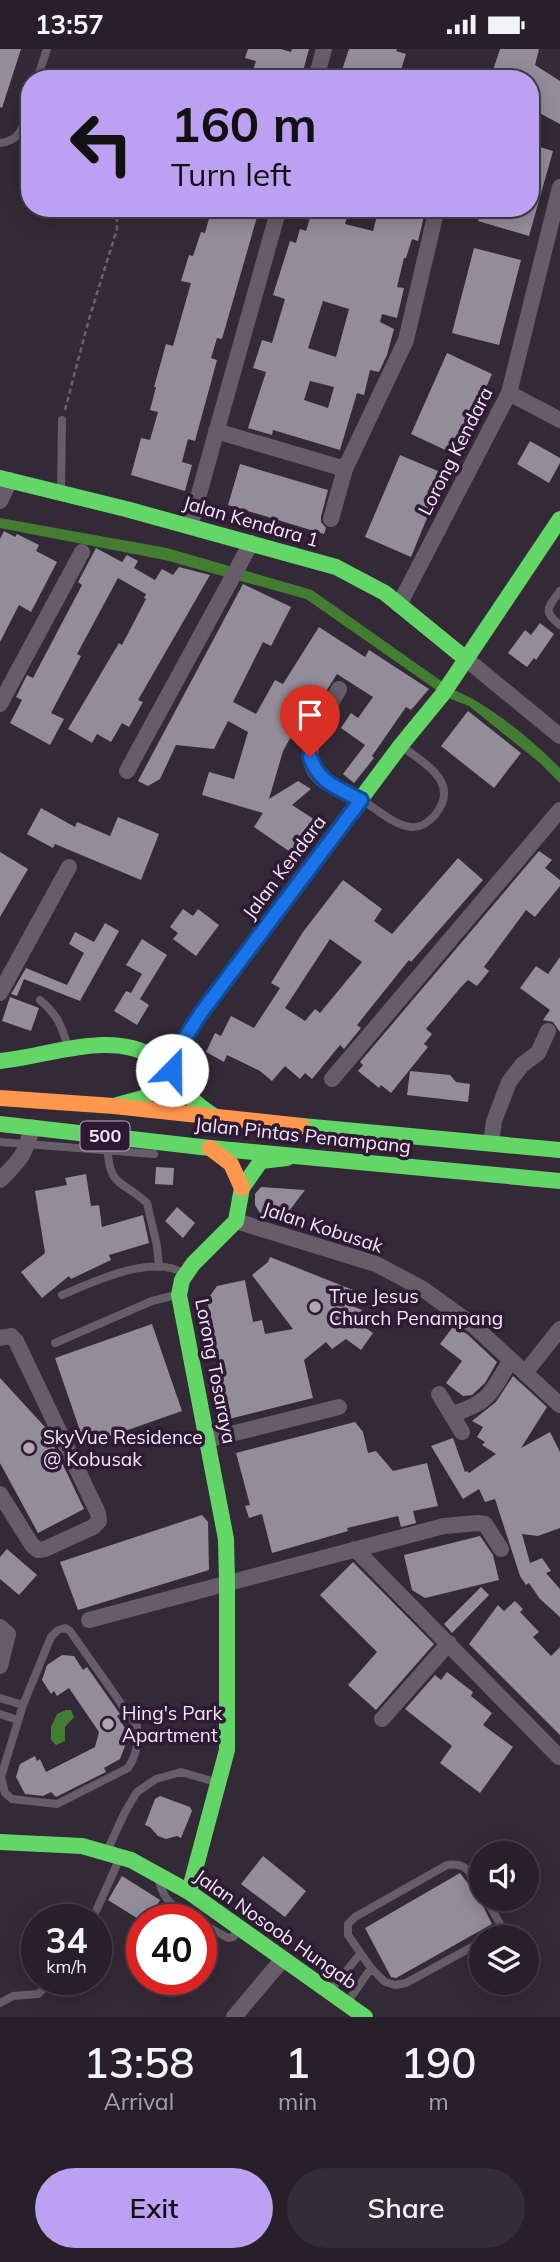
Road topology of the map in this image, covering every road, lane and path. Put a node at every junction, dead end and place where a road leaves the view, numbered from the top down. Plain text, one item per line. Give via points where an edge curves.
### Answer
1 (47, 49) edge
2 (324, 49) edge
3 (40, 70) edge
4 (318, 70) edge
5 (21, 130) edge
6 (0, 143) edge
7 (560, 187) edge
8 (117, 217) edge
9 (276, 217) edge
10 (436, 217) edge
11 (554, 238) edge
12 (509, 393) junction
13 (62, 420) joint
14 (560, 420) edge
15 (216, 431) junction
16 (345, 469) junction
17 (5, 479) edge
18 (61, 492) junction
19 (0, 500) edge
20 (331, 519) dead end
21 (560, 519) edge
22 (190, 526) junction
23 (251, 543) junction
24 (82, 552) dead end
25 (560, 591) edge
26 (399, 605) junction
27 (560, 625) edge
28 (466, 659) junction
29 (339, 689) dead end
30 (0, 704) edge
31 (560, 736) edge
32 (401, 745) junction
33 (127, 771) dead end
34 (361, 800) junction
35 (560, 810) edge
36 (69, 867) dead end
37 (0, 993) edge
38 (40, 1000) dead end
39 (548, 1031) dead end
40 (68, 1047) junction
41 (0, 1061) edge
42 (172, 1070) junction
43 (332, 1079) dead end
44 (0, 1098) edge
45 (114, 1105) junction
46 (216, 1118) junction
47 (0, 1124) edge
48 (32, 1127) junction
49 (0, 1142) edge
50 (491, 1143) junction
51 (107, 1144) junction
52 (28, 1145) junction
53 (560, 1150) edge
54 (205, 1152) junction
55 (161, 1155) dead end
56 (298, 1156) junction
57 (0, 1180) edge
58 (560, 1181) edge
59 (242, 1188) junction
60 (236, 1221) junction
61 (159, 1267) junction
62 (186, 1275) junction
63 (62, 1295) dead end
64 (179, 1295) junction
65 (560, 1329) edge
66 (0, 1338) edge
67 (55, 1343) dead end
68 (510, 1361) junction
69 (525, 1373) junction
70 (439, 1394) dead end
71 (560, 1405) edge
72 (339, 1407) dead end
73 (453, 1414) junction
74 (462, 1432) dead end
75 (207, 1440) junction
76 (0, 1494) edge
77 (355, 1549) junction
78 (501, 1549) dead end
79 (227, 1582) junction
80 (89, 1620) dead end
81 (0, 1627) edge
82 (449, 1643) junction
83 (0, 1665) edge
84 (0, 1698) edge
85 (23, 1706) junction
86 (0, 1714) edge
87 (382, 1719) dead end
88 (18, 1720) junction
89 (559, 1757) edge
90 (218, 1783) junction
91 (0, 1842) edge
92 (113, 1854) junction
93 (469, 1871) edge
94 (158, 1875) junction
95 (189, 1892) junction
96 (97, 1904) edge
97 (170, 1904) edge
98 (239, 1929) junction
99 (217, 1932) edge
100 (469, 1949) edge
101 (360, 1954) junction
102 (282, 1960) junction
103 (371, 1968) junction
104 (329, 1992) junction
105 (26, 1995) edge
106 (0, 2003) edge
107 (346, 2004) junction
108 (234, 2017) edge
109 (365, 2017) edge

1 - 3 lane
2 - 4 street
5 - 6 lane via 11,142
7 - 11 street, Lorong Kendara
8 - 13 path
9 - 15 street
10 - 16 street via 406,340
11 - 12 street, Lorong Kendara
12 - 14 street
12 - 26 street, Lorong Kendara
13 - 18 lane
15 - 16 street
15 - 22 street
16 - 20 street
17 - 18 street, Jalan Kendara 1
17 - 19 street
18 - 22 street, Jalan Kendara 1
21 - 28 street, Jalan Kendara
22 - 23 street, Jalan Kendara 1
23 - 26 street, Jalan Kendara 1 via 337,567
23 - 33 street
24 - 30 street
25 - 27 lane via 548,607 550,617
26 - 28 street, Jalan Kendara 1
28 - 31 street
28 - 32 street, Jalan Kendara
29 - 34 street via 314,734 310,757 321,778
32 - 34 street, Jalan Kendara
32 - 34 lane via 440,777 444,797 433,817 414,828
34 - 42 street, Jalan Kendara via 215,994 183,1041
35 - 43 street
36 - 37 street
38 - 40 lane via 60,1021
39 - 50 street via 538,1053 509,1082
40 - 41 street
40 - 42 street via 136,1049
42 - 45 street via 152,1093
42 - 46 street via 191,1098
44 - 45 street, Jalan Pintas Penampang / 500
45 - 46 street, Jalan Pintas Penampang / 500
46 - 50 street, Jalan Pintas Penampang / 500
47 - 48 street, Jalan Pintas Penampang / 500
48 - 51 street, Jalan Pintas Penampang / 500
48 - 52 street
49 - 52 lane
50 - 53 street, Jalan Pintas Penampang / 500
51 - 52 lane
51 - 54 street, Jalan Pintas Penampang / 500
51 - 55 lane
51 - 61 lane via 115,1180 147,1203
52 - 57 street
54 - 56 street, Jalan Pintas Penampang / 500
54 - 59 street via 227,1159
56 - 58 street, Jalan Pintas Penampang / 500
56 - 59 street via 261,1161
59 - 60 street
60 - 62 street, Lorong Tosaraya
60 - 68 street, Jalan Kobusak via 376,1264 424,1289 474,1326
61 - 62 lane
61 - 63 lane via 112,1275
62 - 64 street, Lorong Tosaraya
64 - 67 lane via 152,1301
64 - 75 street, Lorong Tosaraya
65 - 69 street
66 - 76 street via 11,1336 16,1341 99,1521 38,1550
68 - 69 street, Jalan Kobusak
68 - 73 street via 488,1398
69 - 71 street, Jalan Kobusak
70 - 73 street
72 - 75 street
73 - 74 street
75 - 79 street, Lorong Tosaraya via 226,1539
77 - 78 street via 444,1526 478,1523 485,1524
77 - 79 street
77 - 82 street
79 - 80 street
79 - 90 street, Lorong Tosaraya via 228,1734
81 - 83 street via 8,1635
82 - 87 street
82 - 89 street
84 - 85 lane
85 - 88 lane
85 - 88 lane via 51,1637 65,1628 137,1726 134,1761 57,1804 12,1799 5,1793 1,1777
86 - 88 lane
90 - 92 lane via 181,1772 156,1779 137,1792 124,1812
90 - 95 street, Lorong Tosaraya
91 - 92 street, Jalan Nosoob Hungab via 82,1846
92 - 94 street, Jalan Nosoob Hungab
92 - 96 lane
93 - 101 lane via 459,1864 447,1865 355,1917 348,1924 348,1935
94 - 95 street, Jalan Nosoob Hungab
94 - 97 lane
95 - 98 street, Jalan Nosoob Hungab
98 - 99 lane via 228,1938
98 - 102 street, Jalan Nosoob Hungab
100 - 103 lane via 406,1983 385,1982
101 - 103 lane
101 - 104 lane
102 - 104 street, Jalan Nosoob Hungab
102 - 108 street
103 - 107 lane
104 - 107 street, Jalan Nosoob Hungab
105 - 106 lane
107 - 109 street, Jalan Nosoob Hungab

